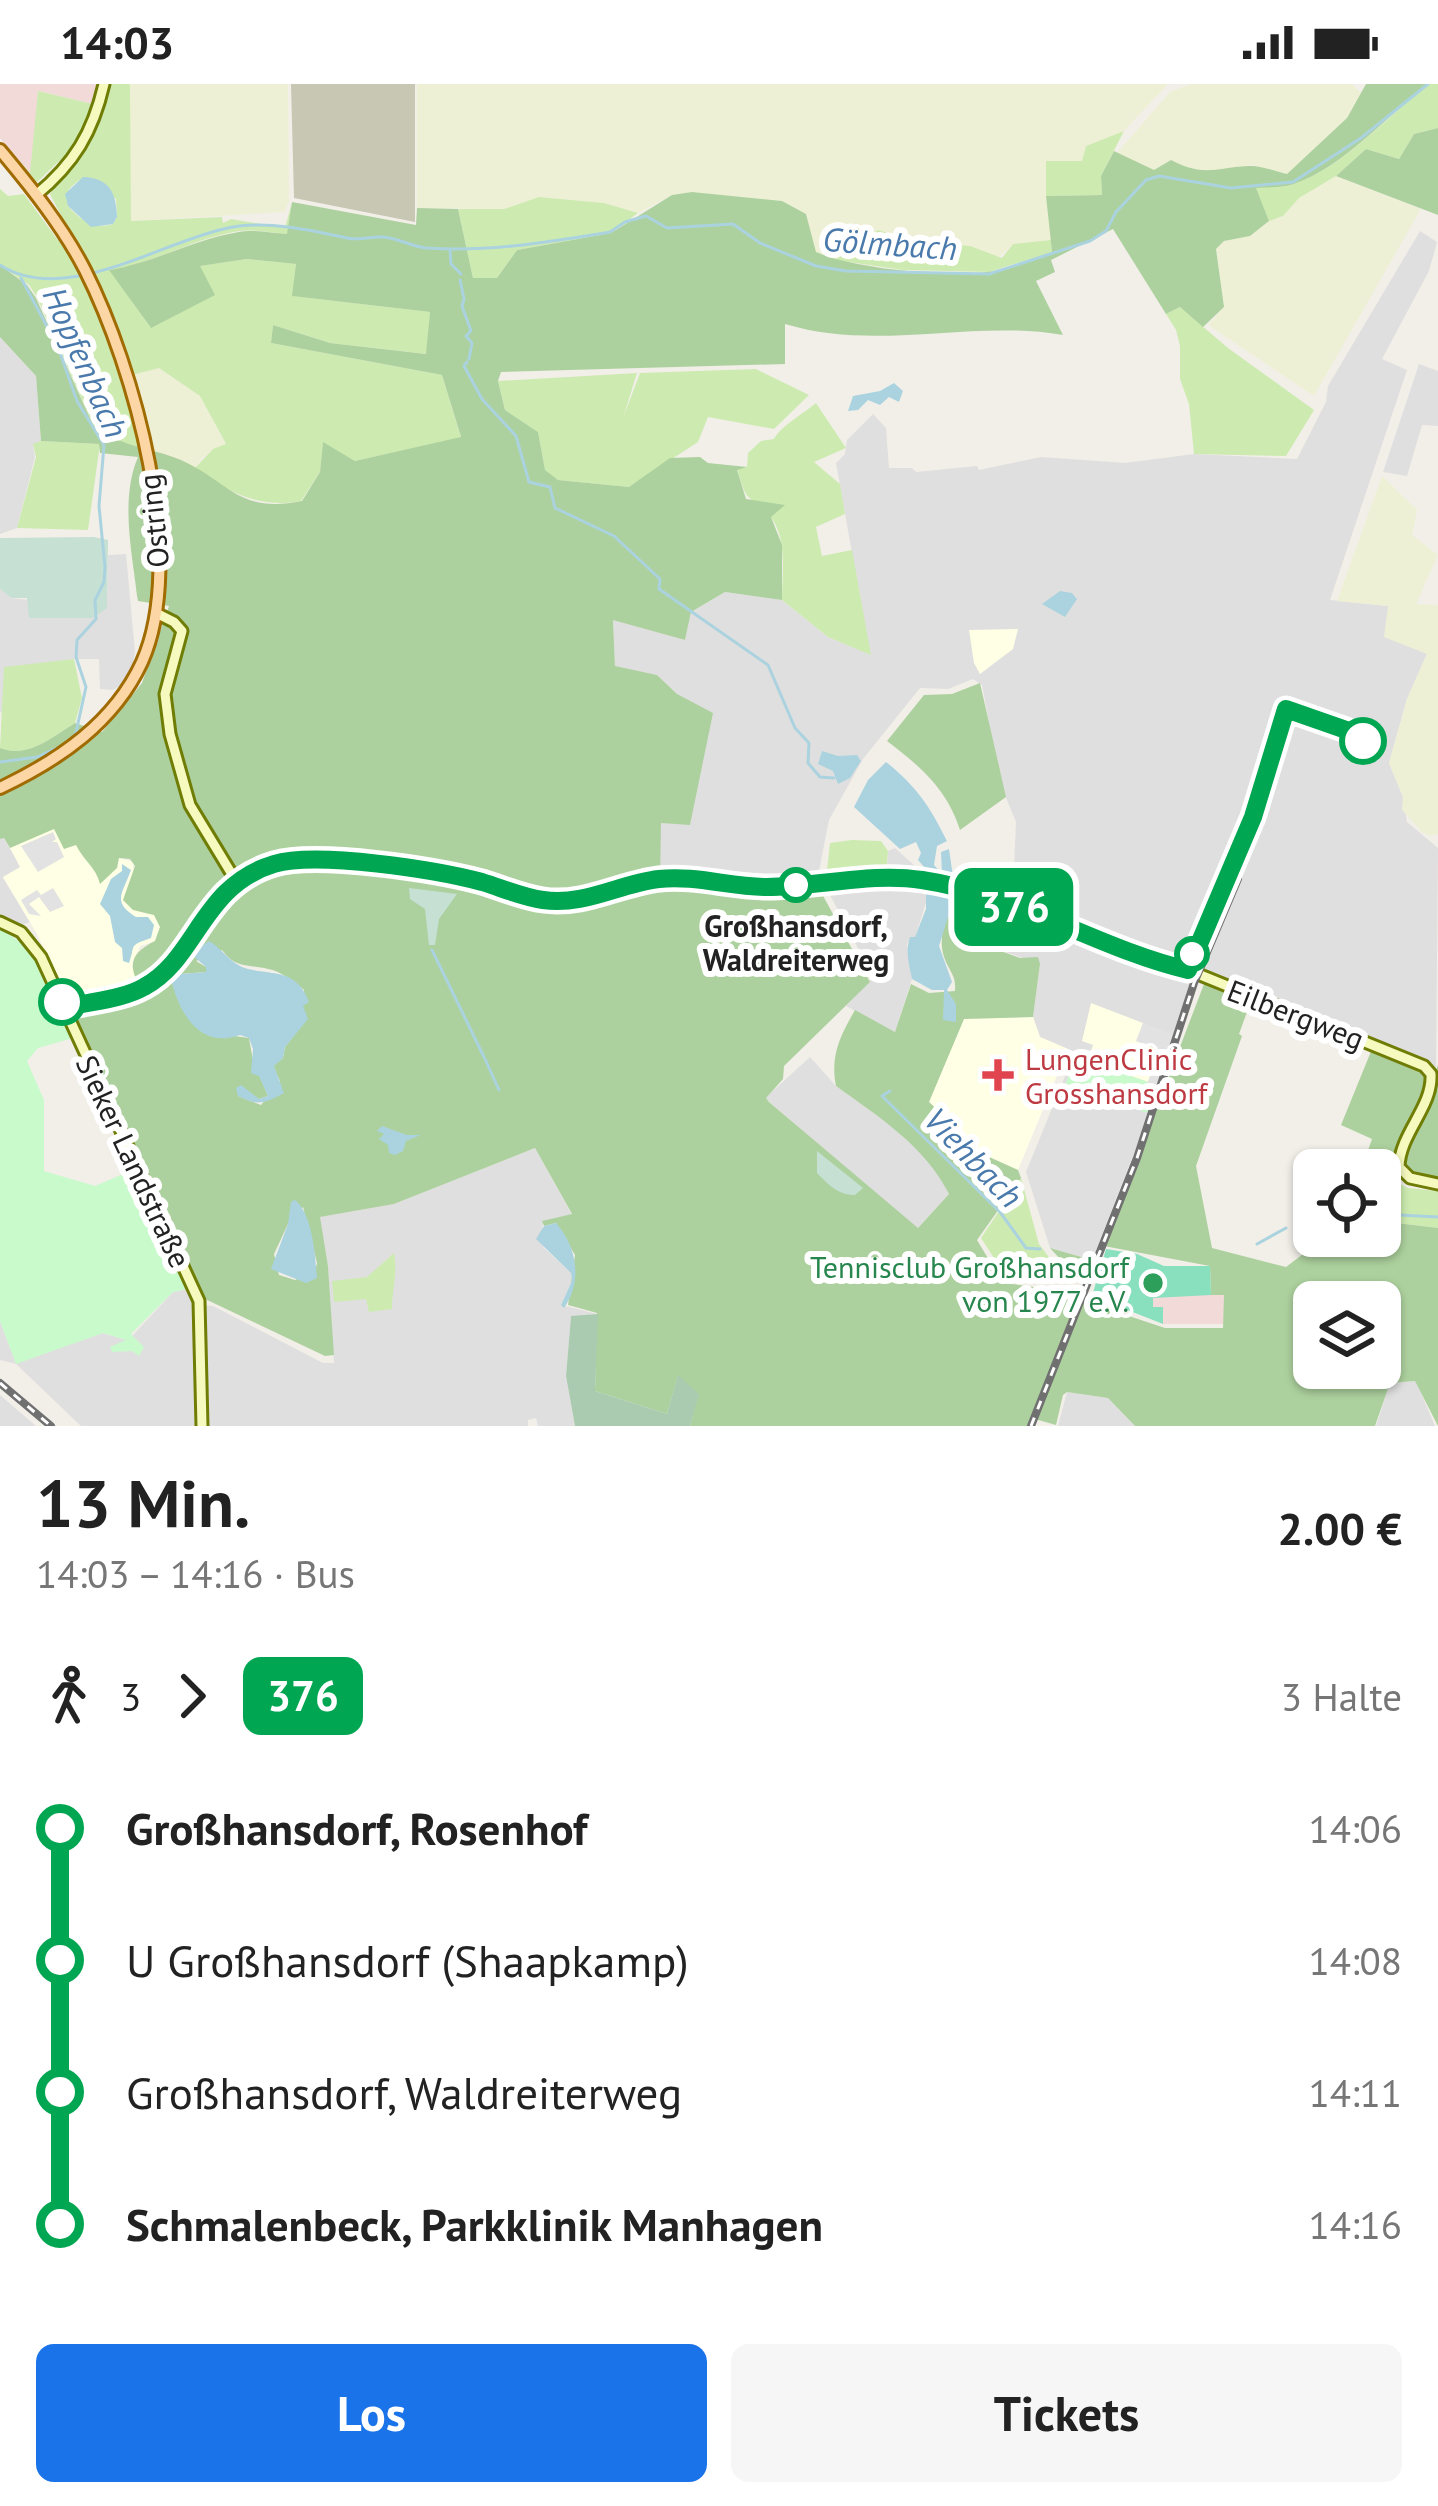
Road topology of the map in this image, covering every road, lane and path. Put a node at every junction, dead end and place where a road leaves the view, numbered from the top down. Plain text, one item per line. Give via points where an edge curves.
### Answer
1 (104, 84) edge
2 (0, 150) edge
3 (43, 198) junction
4 (156, 613) junction
5 (0, 788) edge
6 (236, 881) junction
7 (0, 922) edge
8 (65, 1008) junction
9 (1438, 1184) edge
10 (202, 1426) edge

1 - 3 main road via 86,140
2 - 3 main road, Ostring
3 - 4 main road, Ostring via 87,275 122,363 159,545
4 - 5 main road, Ostring via 140,666 106,717 62,754
4 - 6 main road via 182,631 165,694 181,780
6 - 8 main road via 151,983
6 - 9 main road, Eilbergweg via 311,859 462,878 562,902 661,879 769,887 921,880 975,893 1424,1066 1429,1092 1399,1167
7 - 8 main road, Sieker Landstraße via 32,944
8 - 10 main road, Sieker Landstraße via 199,1301

